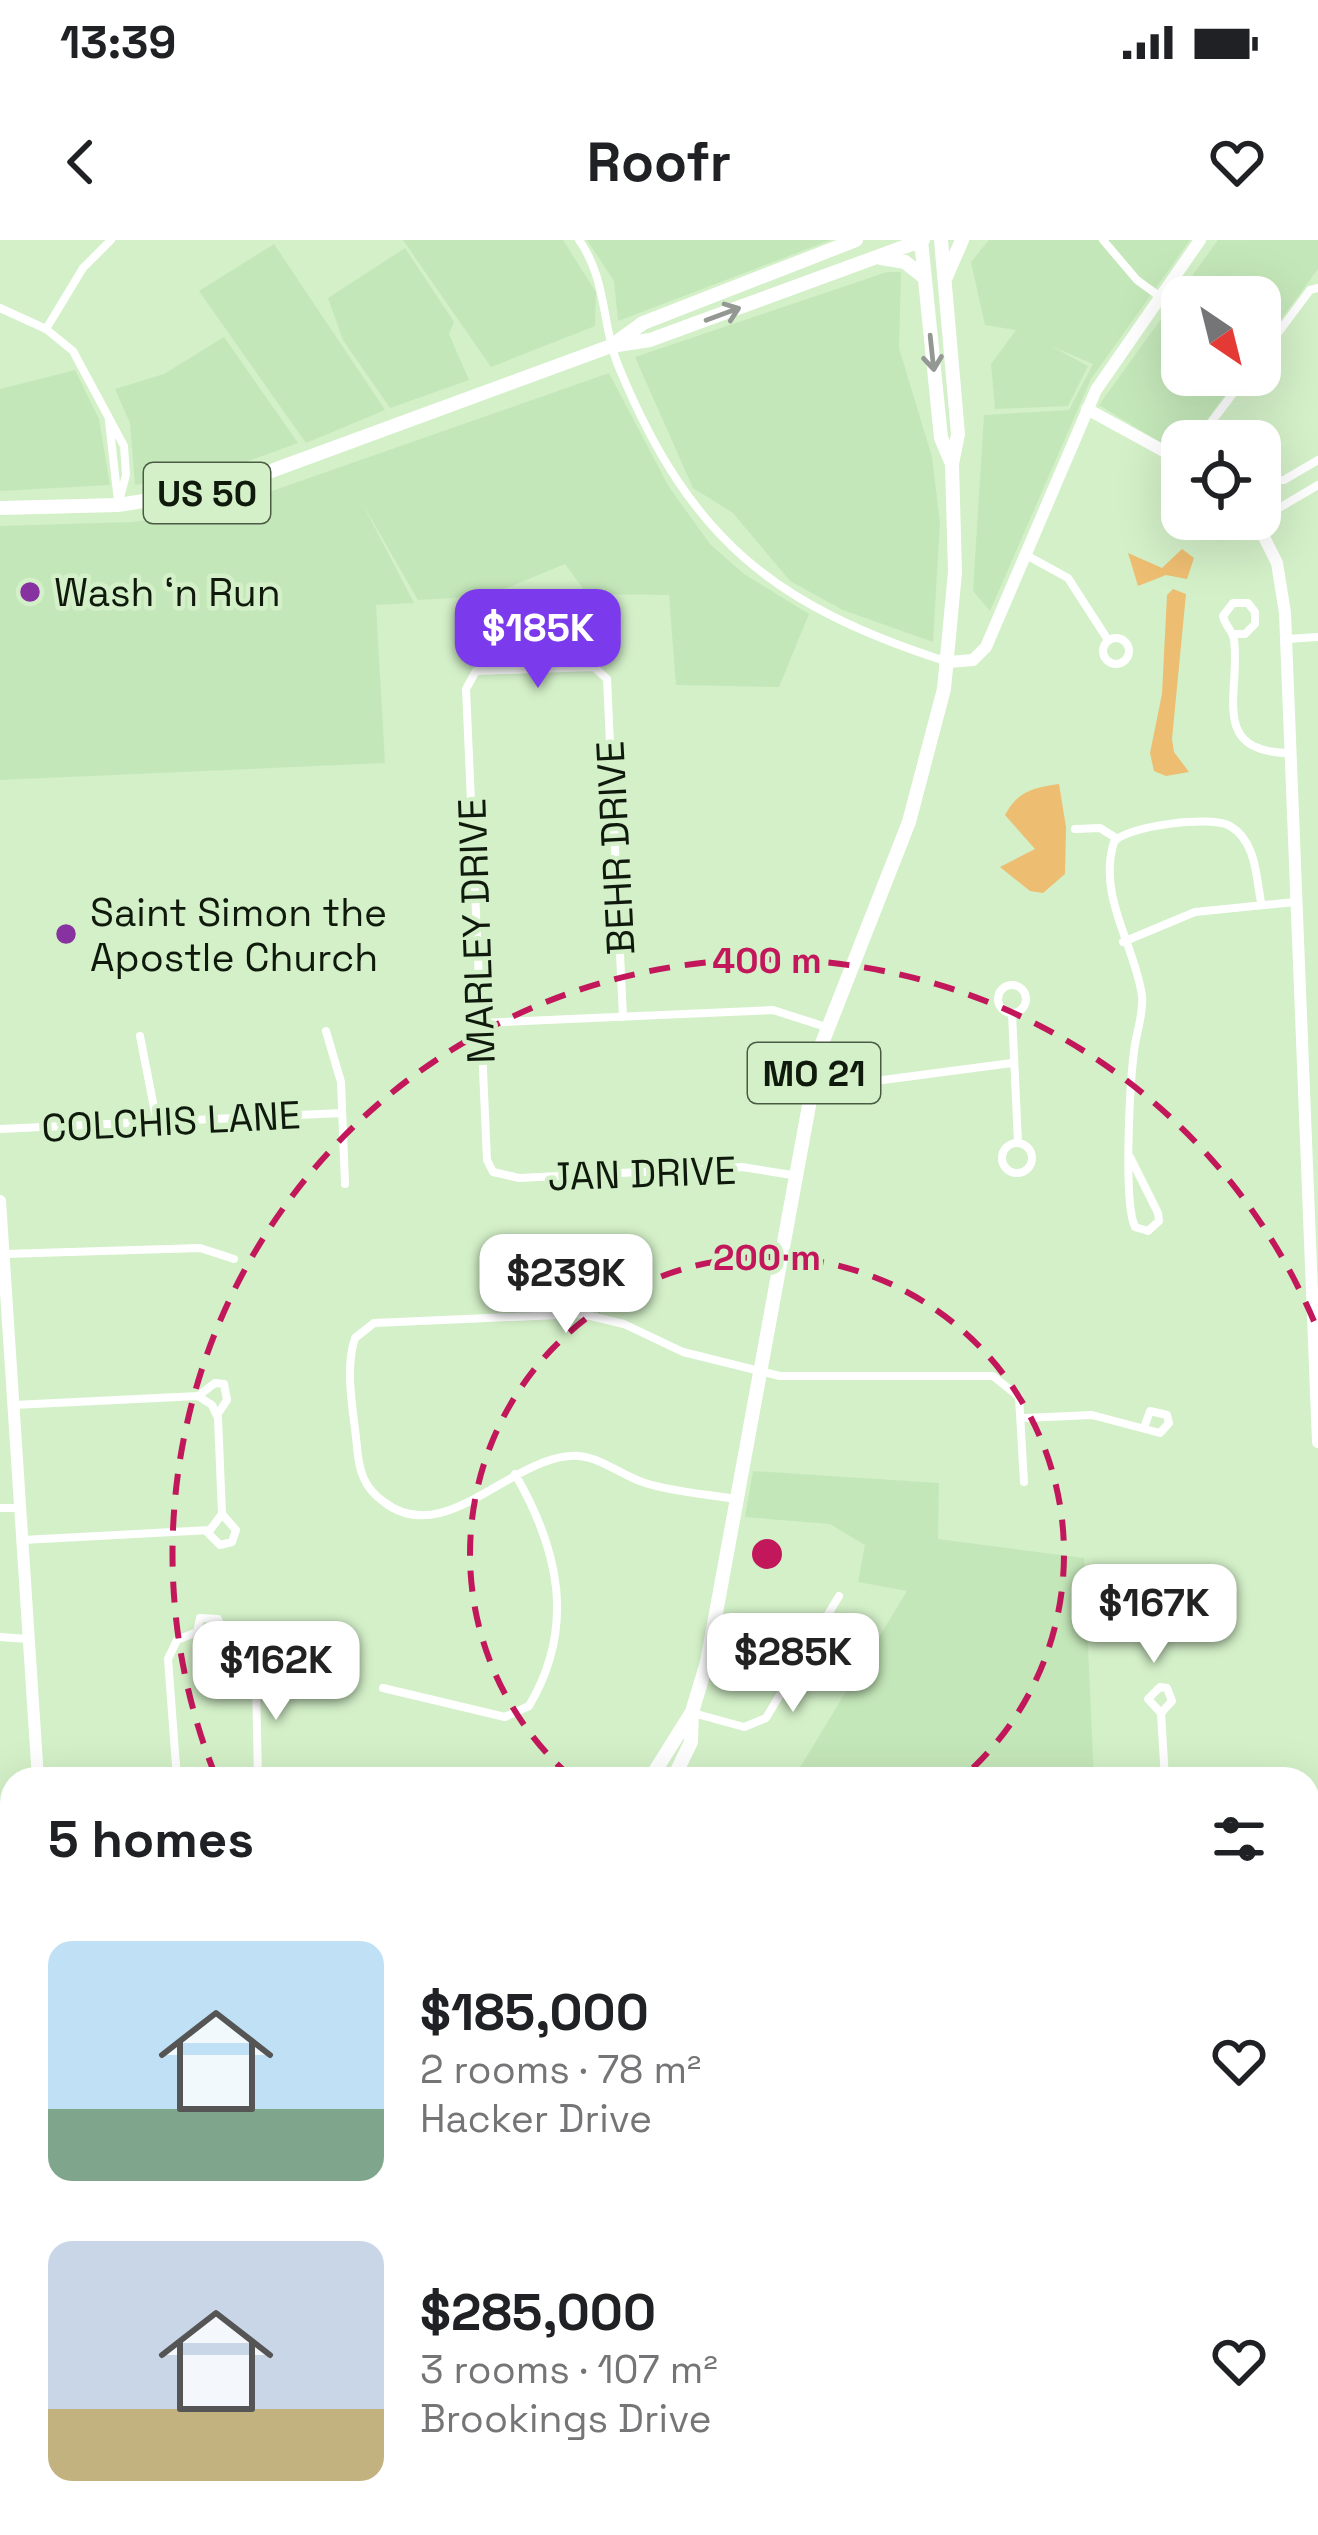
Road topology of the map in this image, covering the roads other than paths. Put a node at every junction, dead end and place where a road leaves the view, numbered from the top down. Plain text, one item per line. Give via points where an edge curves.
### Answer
1 (111, 240) edge
2 (579, 240) edge
3 (856, 240) edge
4 (922, 240) edge
5 (941, 240) edge
6 (962, 240) edge
7 (1103, 240) edge
8 (1200, 240) edge
9 (876, 257) junction
10 (925, 278) junction
11 (945, 282) junction
12 (1318, 288) edge
13 (1159, 296) junction
14 (0, 308) edge
15 (46, 329) junction
16 (1281, 329) edge
17 (611, 346) junction
18 (1087, 410) junction
19 (1161, 450) edge
20 (1318, 460) edge
21 (952, 464) junction
22 (1281, 480) edge
23 (1318, 485) edge
24 (118, 505) junction
25 (1281, 506) edge
26 (0, 508) edge
27 (1265, 540) edge
28 (1025, 555) junction
29 (1234, 634) junction
30 (1318, 637) edge
31 (1286, 639) junction
32 (1108, 640) dead end
33 (947, 662) junction
34 (608, 679) joint
35 (1290, 753) junction
36 (1075, 830) dead end
37 (1116, 838) junction
38 (1261, 902) junction
39 (1295, 902) junction
40 (1123, 942) junction
41 (1012, 1013) dead end
42 (622, 1017) junction
43 (480, 1023) junction
44 (826, 1027) junction
45 (326, 1031) dead end
46 (140, 1036) dead end
47 (1012, 1063) junction
48 (814, 1073) junction
49 (342, 1113) junction
50 (157, 1123) junction
51 (0, 1129) edge
52 (1018, 1142) junction
53 (1312, 1153) edge
54 (1130, 1157) junction
55 (493, 1172) joint
56 (792, 1175) junction
57 (345, 1184) dead end
58 (0, 1201) edge
59 (2, 1246) edge
60 (234, 1259) dead end
61 (1315, 1325) edge
62 (758, 1371) junction
63 (198, 1396) junction
64 (13, 1405) junction
65 (217, 1415) junction
66 (1024, 1418) junction
67 (1145, 1425) dead end
68 (1318, 1442) edge
69 (515, 1474) junction
70 (1024, 1482) dead end
71 (736, 1499) junction
72 (0, 1508) edge
73 (20, 1508) junction
74 (222, 1514) junction
75 (211, 1529) junction
76 (22, 1540) junction
77 (839, 1596) dead end
78 (197, 1632) dead end
79 (0, 1637) edge
80 (28, 1639) junction
81 (256, 1680) dead end
82 (383, 1688) dead end
83 (692, 1712) junction
84 (1161, 1713) dead end
85 (37, 1767) edge
86 (176, 1767) edge
87 (258, 1767) edge
88 (658, 1767) edge
89 (679, 1767) edge
90 (1164, 1767) edge

1 - 15 street via 83,268
2 - 17 street via 600,278
3 - 17 main road, US 50 via 644,323
4 - 9 main road, US 50
4 - 10 main road, MO 21
5 - 11 main road, MO 21
6 - 11 main road
7 - 13 street
8 - 13 street
9 - 10 main road via 905,262
17 -> 9 main road, US 50 via 650,340
10 -> 21 main road, MO 21 via 941,439
11 - 21 main road, MO 21 via 958,434
12 - 16 street
13 - 18 street
14 - 15 street
15 - 24 street via 73,351 125,457
17 - 24 main road, US 50 via 246,482
17 - 33 street via 679,480 739,559 792,594
18 - 19 street
18 - 28 street
20 - 22 street
21 - 33 main road, MO 21
23 - 25 street
24 - 26 main road, US 50
27 - 31 street via 1281,578
28 - 32 street via 1068,578
28 - 33 street via 982,652 966,663
29 - 29 street via 1225,610 1248,603 1255,624
29 - 35 street via 1239,734 1262,751
30 - 31 street
31 - 35 street
33 - 44 main road, MO 21 via 917,800
34 - 42 street, BEHR DRIVE
34 - 43 street, MARLEY DRIVE via 594,667 476,671 466,689
35 - 39 street
36 - 37 street via 1100,828
37 - 38 street via 1128,830 1230,826 1251,848
37 - 40 street
38 - 39 street
38 - 40 street via 1195,912
39 - 53 street
40 - 54 street via 1142,997
41 - 47 street
42 - 43 street
42 - 44 street via 773,1010
43 - 55 street, MARLEY DRIVE
44 - 48 main road, MO 21
45 - 49 street
46 - 50 street
47 - 48 street via 883,1080
47 - 52 street
48 - 56 main road, MO 21
49 - 50 street, COLCHIS LANE
49 - 57 street
50 - 51 street, COLCHIS LANE
52 - 52 street via 1002,1159 1018,1173 1032,1155
53 - 61 street
54 - 54 street via 1158,1213 1148,1232 1130,1217
55 - 56 street, JAN DRIVE via 519,1178 742,1167
56 - 62 main road, MO 21
58 - 59 street
59 - 60 street via 200,1248
59 - 64 street
61 - 68 street
62 - 66 street via 993,1376 1011,1386
62 - 69 street via 582,1314 374,1323 361,1330 350,1352 358,1462 369,1490 393,1510 435,1515
62 - 71 main road, MO 21
63 - 64 street
63 - 65 street
63 - 65 street via 224,1384 227,1400
64 - 73 street
65 - 74 street
66 - 67 street via 1092,1414
66 - 70 street
69 - 71 street via 581,1456 651,1485
69 - 82 street via 548,1540 560,1602 551,1657 529,1706 505,1717
71 - 83 main road, MO 21
72 - 73 street
73 - 76 street
74 - 75 street
74 - 75 street via 236,1530 232,1543 220,1545
75 - 76 street
76 - 80 street
77 - 83 street via 766,1718 744,1727
78 - 86 street via 177,1640 168,1659
79 - 80 street
80 - 85 street
81 - 87 street
83 - 88 main road, MO 21
83 - 89 main road, MO 21 via 692,1742
84 - 90 street

